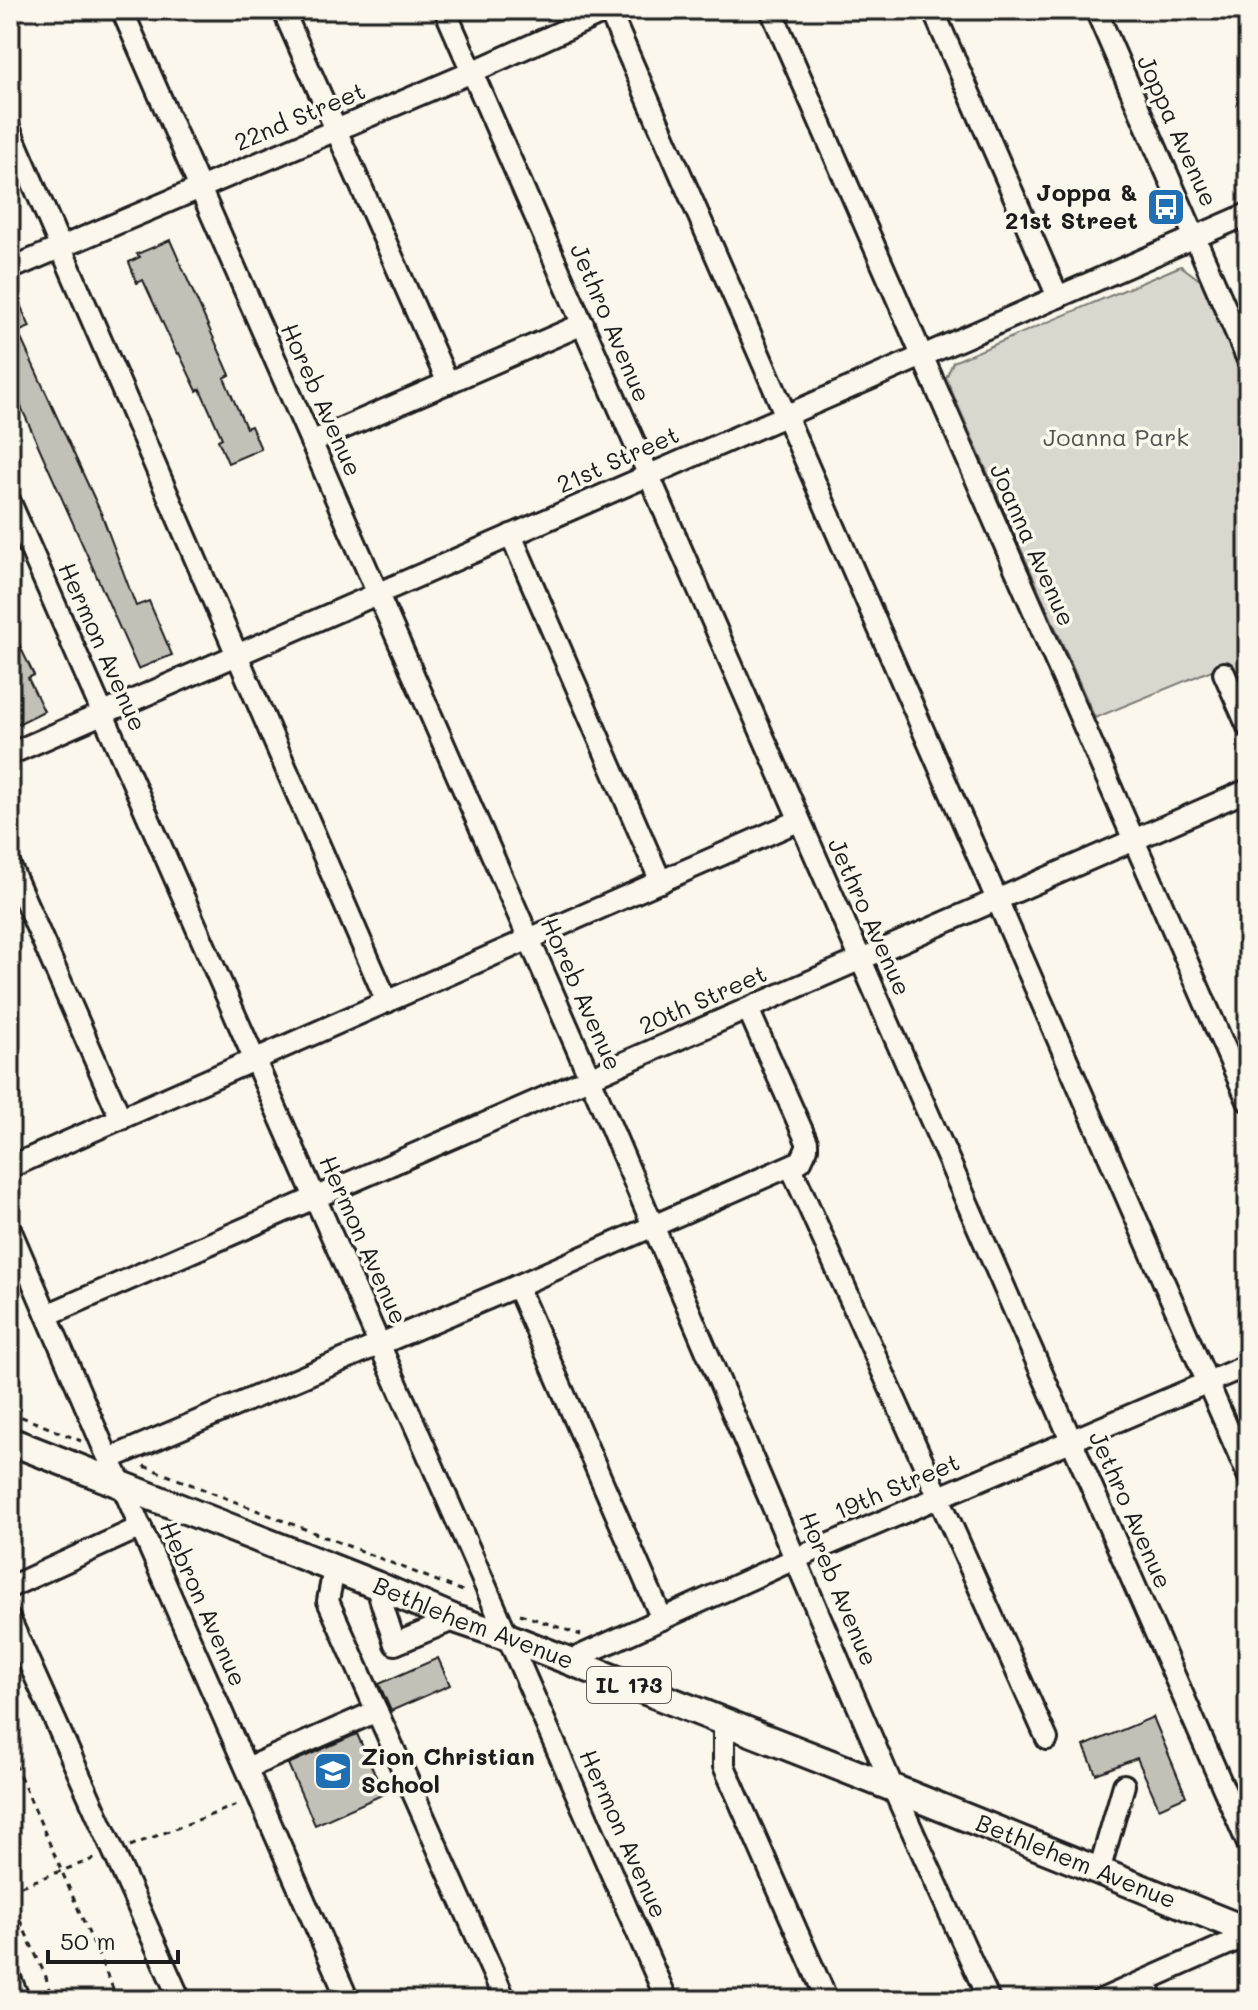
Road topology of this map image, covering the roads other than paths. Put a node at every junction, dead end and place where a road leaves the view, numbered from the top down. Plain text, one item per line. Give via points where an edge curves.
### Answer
1 (122, 10) edge
2 (283, 10) edge
3 (445, 10) edge
4 (609, 10) edge
5 (771, 10) edge
6 (933, 10) edge
7 (1096, 10) edge
8 (472, 72) junction
9 (10, 130) edge
10 (334, 131) junction
11 (199, 189) junction
12 (1248, 214) edge
13 (1195, 237) junction
14 (61, 247) junction
15 (10, 269) edge
16 (1058, 297) junction
17 (583, 324) junction
18 (921, 356) junction
19 (1248, 360) edge
20 (448, 383) junction
21 (786, 415) junction
22 (311, 442) junction
23 (647, 476) junction
24 (10, 502) edge
25 (511, 535) junction
26 (378, 593) junction
27 (237, 655) junction
28 (1224, 673) dead end
29 (103, 714) junction
30 (1248, 727) edge
31 (10, 754) edge
32 (1248, 790) edge
33 (798, 821) junction
34 (1133, 840) junction
35 (10, 866) edge
36 (661, 882) junction
37 (997, 900) junction
38 (529, 940) junction
39 (859, 960) junction
40 (387, 1002) junction
41 (748, 1009) junction
42 (255, 1060) junction
43 (590, 1078) junction
44 (1248, 1101) edge
45 (121, 1119) junction
46 (10, 1167) edge
47 (791, 1167) junction
48 (315, 1198) junction
49 (653, 1226) junction
50 (10, 1229) edge
51 (517, 1286) junction
52 (47, 1315) junction
53 (380, 1344) junction
54 (1248, 1365) edge
55 (1207, 1382) junction
56 (10, 1441) edge
57 (1071, 1442) junction
58 (110, 1455) junction
59 (1248, 1475) edge
60 (122, 1485) junction
61 (938, 1498) junction
62 (141, 1527) junction
63 (797, 1558) junction
64 (334, 1569) junction
65 (376, 1585) junction
66 (10, 1587) edge
67 (455, 1619) junction
68 (662, 1619) junction
69 (10, 1620) edge
70 (508, 1637) junction
71 (569, 1661) junction
72 (377, 1711) junction
73 (724, 1722) junction
74 (1047, 1739) dead end
75 (247, 1768) junction
76 (1124, 1785) dead end
77 (893, 1788) junction
78 (1248, 1844) edge
79 (1099, 1871) junction
80 (1248, 1933) edge
81 (10, 1978) edge
82 (1149, 1990) edge
83 (19, 2000) edge
84 (180, 2000) edge
85 (348, 2000) edge
86 (505, 2000) edge
87 (667, 2000) edge
88 (827, 2000) edge
89 (989, 2000) edge
90 (1101, 2000) edge

1 - 11 street, Horeb Avenue
2 - 10 street
3 - 8 street, Jethro Avenue
4 - 8 street, 22nd Street
4 - 21 street
5 - 18 street, Joanna Avenue
6 - 16 street
7 - 13 street, Joppa Avenue
8 - 10 street, 22nd Street
8 - 17 street, Jethro Avenue
9 - 14 street
10 - 11 street, 22nd Street
10 - 20 street
11 - 14 street, 22nd Street
11 - 22 street, Horeb Avenue
12 - 13 street, 21st Street
13 - 16 street, 21st Street
13 - 19 street, Joppa Avenue
14 - 15 street, 22nd Street
14 - 27 street
16 - 18 street, 21st Street
17 - 20 street
17 - 23 street, Jethro Avenue
18 - 21 street, 21st Street
18 - 34 street, Joanna Avenue
20 - 22 street
21 - 23 street, 21st Street
21 - 37 street
22 - 26 street, Horeb Avenue
23 - 25 street, 21st Street
23 - 33 street, Jethro Avenue
24 - 29 street, Hermon Avenue
25 - 26 street, 21st Street
25 - 36 street
26 - 27 street, 21st Street
26 - 38 street, Horeb Avenue
27 - 29 street, 21st Street
27 - 40 street
28 - 30 street
29 - 31 street, 21st Street
29 - 42 street, Hermon Avenue
32 - 34 street, 20th Street
33 - 36 street
33 - 39 street, Jethro Avenue
34 - 37 street, 20th Street
34 - 44 street, Joanna Avenue
35 - 45 street
36 - 38 street
37 - 39 street, 20th Street
37 - 55 street
38 - 40 street
38 - 43 street, Horeb Avenue
39 - 41 street, 20th Street
39 - 57 street, Jethro Avenue
40 - 42 street
41 - 43 street, 20th Street
41 - 47 street via 808,1145 801,1161
42 - 45 street
42 - 48 street, Hermon Avenue
43 - 48 street, 20th Street
43 - 49 street, Horeb Avenue
45 - 46 street
47 - 49 street
47 - 61 street
48 - 52 street, 20th Street
48 - 53 street, Hermon Avenue
49 - 51 street
49 - 63 street, Horeb Avenue
50 - 52 street, Hebron Avenue
51 - 53 street
51 - 68 street
52 - 58 street, Hebron Avenue
53 - 58 street
53 - 70 street, Hermon Avenue
54 - 55 street, 19th Street
55 - 57 street, 19th Street
55 - 59 street
56 - 60 main road, Bethlehem Avenue / IL 173
57 - 61 street, 19th Street
57 - 78 street, Jethro Avenue
58 - 60 street, Hebron Avenue
60 - 62 street, Hebron Avenue
60 - 64 main road, Bethlehem Avenue / IL 173
61 - 63 street, 19th Street
61 - 74 street
62 - 66 street
62 - 75 street, Hebron Avenue
63 - 68 street, 19th Street
63 - 77 street, Horeb Avenue
64 - 65 main road, Bethlehem Avenue / IL 173
64 - 72 street via 328,1601
65 - 67 main road, Bethlehem Avenue / IL 173
65 - 67 street via 395,1644
67 - 70 main road, Bethlehem Avenue / IL 173
68 - 71 street, 19th Street
69 - 84 street
70 - 71 main road, Bethlehem Avenue / IL 173
70 - 87 street, Hermon Avenue
71 - 73 main road, Bethlehem Avenue / IL 173
72 - 75 street
72 - 86 street
73 - 77 main road, Bethlehem Avenue / IL 173
73 - 88 street via 724,1766
75 - 85 street, Hebron Avenue
76 - 79 street
77 - 79 main road, Bethlehem Avenue / IL 173
77 - 89 street, Horeb Avenue
79 - 80 main road, Bethlehem Avenue / IL 173
80 - 82 street
81 - 83 street
82 - 90 street

